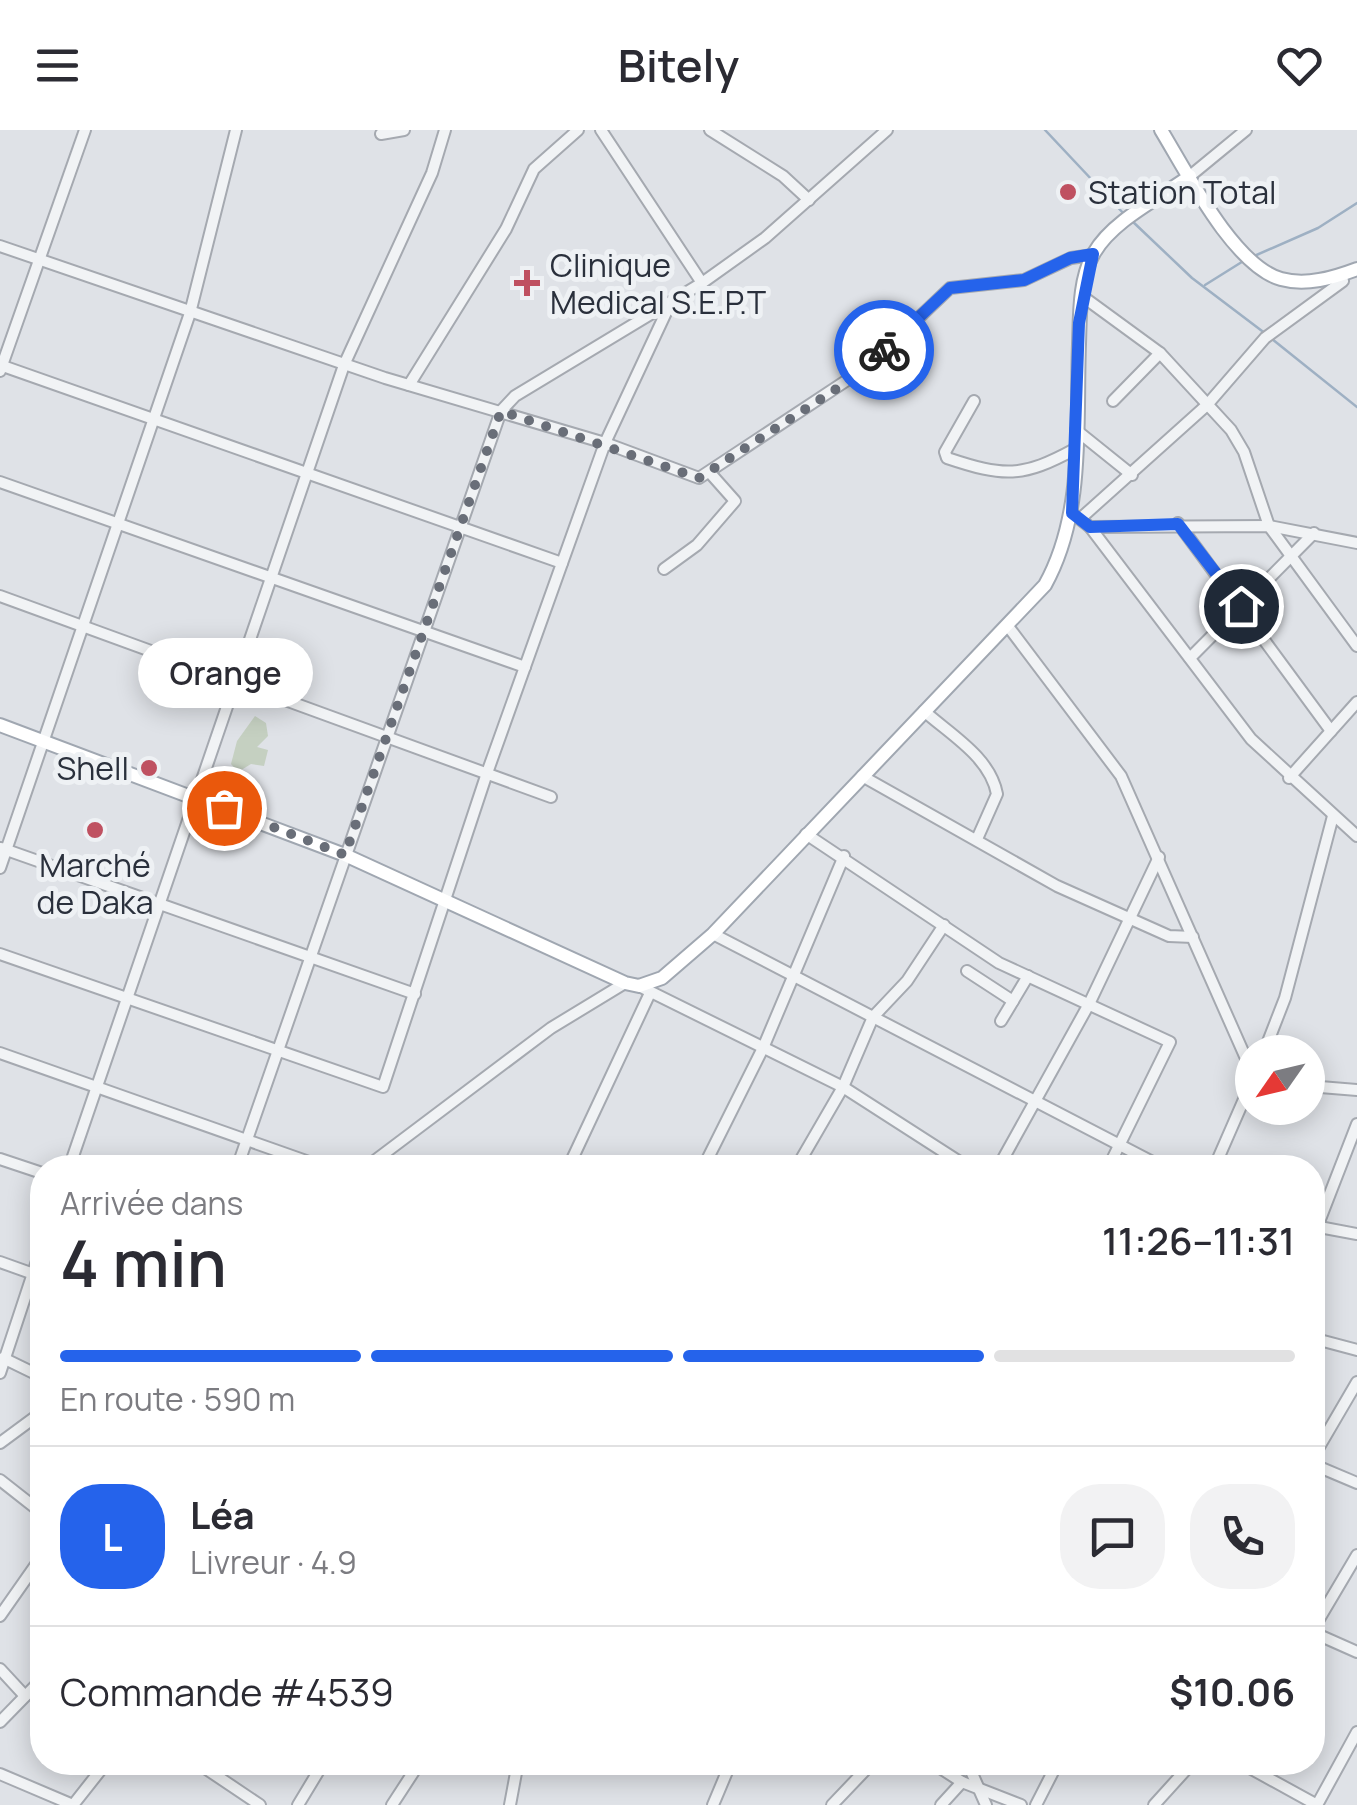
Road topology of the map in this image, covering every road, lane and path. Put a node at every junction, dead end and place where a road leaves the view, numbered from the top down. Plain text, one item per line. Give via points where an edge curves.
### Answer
1 (84, 130) edge
2 (236, 130) edge
3 (404, 130) edge
4 (445, 130) edge
5 (578, 130) edge
6 (601, 130) edge
7 (710, 130) edge
8 (736, 130) edge
9 (887, 130) edge
10 (1161, 130) edge
11 (1246, 130) edge
12 (381, 134) dead end
13 (727, 140) junction
14 (1190, 176) junction
15 (809, 200) junction
16 (0, 246) edge
17 (1093, 254) junction
18 (38, 260) junction
19 (1357, 269) edge
20 (1341, 275) junction
21 (702, 284) junction
22 (1082, 296) junction
23 (671, 302) junction
24 (190, 313) junction
25 (1160, 353) junction
26 (344, 365) junction
27 (1, 368) edge
28 (409, 385) junction
29 (974, 401) dead end
30 (1113, 401) dead end
31 (1208, 404) junction
32 (501, 411) junction
33 (154, 419) junction
34 (1076, 430) junction
35 (605, 443) junction
36 (1075, 449) junction
37 (307, 473) junction
38 (710, 474) junction
39 (1132, 474) junction
40 (0, 482) edge
41 (1076, 516) junction
42 (118, 524) junction
43 (1178, 524) junction
44 (457, 526) junction
45 (1269, 526) junction
46 (1090, 527) junction
47 (1314, 533) junction
48 (1357, 542) edge
49 (1289, 556) junction
50 (562, 563) junction
51 (664, 569) dead end
52 (270, 578) junction
53 (0, 596) edge
54 (1241, 606) junction
55 (1007, 625) junction
56 (83, 626) junction
57 (422, 631) junction
58 (1357, 646) edge
59 (1190, 658) junction
60 (525, 668) junction
61 (234, 681) junction
62 (1357, 702) edge
63 (924, 711) junction
64 (0, 725) edge
65 (1331, 731) junction
66 (385, 736) junction
67 (42, 740) junction
68 (488, 773) junction
69 (862, 776) junction
70 (1289, 778) junction
71 (194, 797) junction
72 (551, 797) dead end
73 (1332, 816) junction
74 (806, 834) junction
75 (1357, 836) edge
76 (977, 839) junction
77 (3, 849) edge
78 (345, 855) junction
79 (844, 856) junction
80 (1160, 857) junction
81 (0, 868) edge
82 (445, 899) junction
83 (158, 903) junction
84 (1129, 920) junction
85 (944, 925) junction
86 (713, 934) junction
87 (1193, 937) junction
88 (0, 954) edge
89 (310, 957) junction
90 (967, 971) dead end
91 (794, 975) junction
92 (1028, 976) junction
93 (638, 987) junction
94 (415, 994) junction
95 (126, 998) junction
96 (1013, 1000) junction
97 (1089, 1004) junction
98 (873, 1017) junction
99 (1001, 1021) dead end
100 (1236, 1035) edge
101 (1271, 1035) edge
102 (763, 1048) junction
103 (278, 1050) junction
104 (0, 1053) edge
105 (96, 1087) junction
106 (843, 1087) junction
107 (1325, 1087) edge
108 (1357, 1090) edge
109 (1036, 1103) junction
110 (1235, 1119) edge
111 (1357, 1124) edge
112 (247, 1140) junction
113 (1119, 1146) junction
114 (73, 1155) edge
115 (242, 1155) edge
116 (289, 1155) edge
117 (382, 1155) edge
118 (573, 1155) edge
119 (710, 1155) edge
120 (804, 1155) edge
121 (948, 1155) edge
122 (1006, 1155) edge
123 (1114, 1155) edge
124 (1137, 1155) edge
125 (1220, 1155) edge
126 (0, 1159) edge
127 (30, 1169) edge
128 (1325, 1200) edge
129 (1325, 1228) edge
130 (1357, 1234) edge
131 (0, 1262) edge
132 (30, 1273) edge
133 (30, 1294) edge
134 (1325, 1341) edge
135 (1357, 1350) edge
136 (2, 1358) edge
137 (30, 1371) edge
138 (0, 1373) edge
139 (1357, 1382) edge
140 (30, 1421) edge
141 (1325, 1438) edge
142 (0, 1442) edge
143 (1325, 1467) edge
144 (0, 1480) edge
145 (1357, 1483) edge
146 (30, 1504) edge
147 (1357, 1554) edge
148 (30, 1573) edge
149 (1325, 1609) edge
150 (0, 1616) edge
151 (1325, 1637) edge
152 (1357, 1652) edge
153 (0, 1670) edge
154 (30, 1691) edge
155 (25, 1696) junction
156 (0, 1722) edge
157 (1357, 1732) edge
158 (0, 1774) edge
159 (97, 1775) edge
160 (215, 1775) edge
161 (316, 1775) edge
162 (412, 1775) edge
163 (516, 1775) edge
164 (725, 1775) edge
165 (861, 1775) edge
166 (951, 1775) edge
167 (973, 1775) edge
168 (1051, 1775) edge
169 (1181, 1775) edge
170 (1263, 1775) edge
171 (962, 1782) junction
172 (978, 1786) junction
173 (73, 1805) edge
174 (260, 1805) edge
175 (298, 1805) edge
176 (392, 1805) edge
177 (510, 1805) edge
178 (712, 1805) edge
179 (832, 1805) edge
180 (942, 1805) edge
181 (986, 1805) edge
182 (1021, 1805) edge
183 (1036, 1805) edge
184 (1154, 1805) edge
185 (1317, 1805) edge

1 - 18 street
2 - 24 street
3 - 12 street
4 - 26 street
5 - 28 street via 534,169 506,229
6 - 21 street
7 - 13 street
8 - 13 street
9 - 15 street
10 - 14 main road
11 - 14 street
13 - 15 street
14 - 17 main road
14 - 20 main road via 1249,259 1282,280
15 - 21 street
16 - 18 street
17 - 22 main road
17 - 38 street via 1024,280 950,288 868,367
18 - 24 street
18 - 27 street
19 - 20 main road
20 - 31 street via 1343,281 1268,335
21 - 23 street
22 - 25 street
22 - 34 main road
23 - 32 street via 515,396
23 - 35 street
24 - 26 street
24 - 33 street
25 - 30 street
25 - 31 street
26 - 28 street
26 - 37 street
27 - 33 street
28 - 32 street
29 - 36 street via 947,458 1022,473
31 - 39 street
31 - 45 street via 1244,452
32 - 35 street
32 - 44 street
33 - 37 street
33 - 42 street
34 - 36 main road
34 - 39 street
35 - 38 street via 676,472
35 - 50 street
36 - 41 main road
37 - 44 street
37 - 52 street
38 - 51 street via 735,501 697,546
39 - 41 street
40 - 42 street
41 - 46 street
41 - 55 main road via 1044,585
42 - 52 street
42 - 56 street
43 - 45 street
43 - 46 street
43 - 54 street
44 - 50 street
44 - 57 street
45 - 47 street
45 - 49 street
46 - 59 street
47 - 48 street
47 - 49 street
49 - 54 street
49 - 58 street
50 - 60 street
52 - 57 street
52 - 61 street
53 - 56 street
54 - 59 street
54 - 65 street
55 - 63 main road
55 - 80 street via 1121,776
56 - 61 street
56 - 67 street
57 - 60 street
57 - 66 street
59 - 70 street
60 - 68 street
61 - 66 street
61 - 71 street
62 - 65 street
63 - 69 main road
63 - 76 street via 992,776 998,794
64 - 67 main road
65 - 70 street
66 - 68 street
66 - 78 street
67 - 71 main road
67 - 77 street
68 - 72 street
68 - 82 street
69 - 74 main road
69 - 76 street
70 - 73 street
71 - 78 main road
71 - 83 street
73 - 75 street
73 - 101 street
74 - 79 street
74 - 86 main road
76 - 84 street
77 - 81 street
77 - 83 street
78 - 82 main road
78 - 89 street
79 - 85 street
79 - 91 street
80 - 84 street
80 - 87 street
82 - 93 main road
82 - 94 street
83 - 89 street
83 - 95 street
84 - 87 street
84 - 97 street
85 - 92 street
85 - 98 street
86 - 91 street
86 - 93 main road via 662,978
87 - 100 street
88 - 95 street
89 - 94 street
89 - 103 street
90 - 96 street
91 - 98 street
91 - 102 street
92 - 96 street
92 - 97 street
93 - 102 street
93 - 117 street via 506,1060
93 - 118 street
94 - 103 street via 383,1086
95 - 103 street
95 - 105 street
96 - 99 street
97 - 109 street
97 - 113 street via 1170,1042
98 - 106 street
98 - 109 street
102 - 106 street
102 - 119 street
103 - 112 street
104 - 105 street
105 - 112 street
105 - 114 street
106 - 120 street
106 - 121 street
107 - 108 street
109 - 113 street
109 - 122 street
110 - 125 street
111 - 128 street
112 - 115 street
112 - 116 street
113 - 123 street
113 - 124 street
126 - 127 street
129 - 130 street
131 - 132 street
133 - 136 street
134 - 135 street
136 - 137 street
136 - 138 street
139 - 141 street
140 - 142 street
143 - 145 street
144 - 146 street
147 - 149 street
148 - 150 street
151 - 152 street
153 - 155 street
154 - 155 street
155 - 156 street
157 - 185 street
158 - 173 street
159 - 173 street
160 - 174 street
161 - 175 street
162 - 176 street
163 - 177 street
164 - 178 street
165 - 179 street
166 - 171 street
167 - 172 street
168 - 183 street
169 - 184 street
170 - 185 street
171 - 172 street
171 - 180 street
172 - 181 street
172 - 182 street

